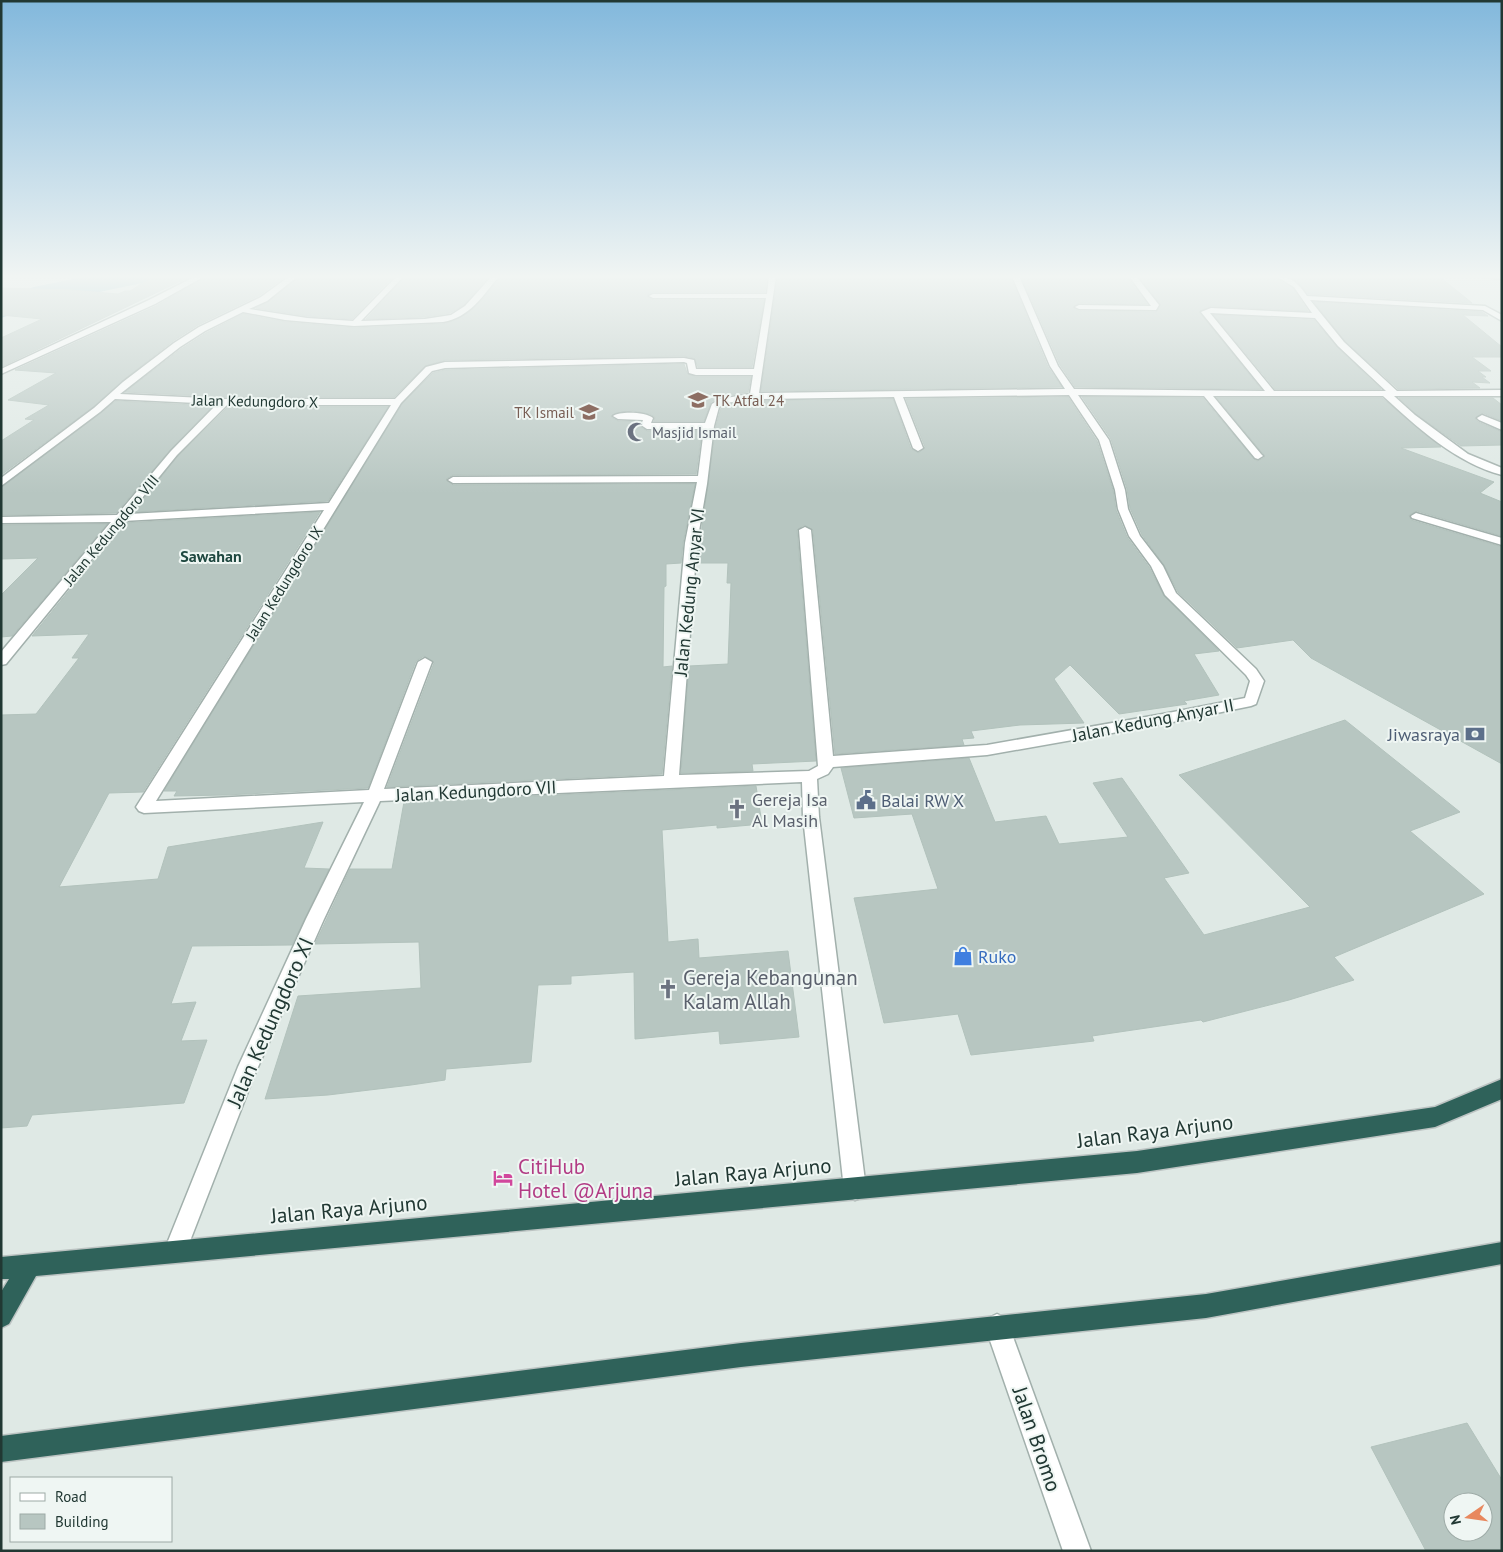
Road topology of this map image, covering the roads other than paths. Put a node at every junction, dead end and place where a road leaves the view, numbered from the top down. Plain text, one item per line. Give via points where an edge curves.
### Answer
1 (52, 348) edge
2 (172, 348) edge
3 (762, 348) edge
4 (1046, 348) edge
5 (1235, 348) edge
6 (1345, 348) edge
7 (1, 372) edge
8 (758, 372) junction
9 (1071, 392) junction
10 (1206, 393) junction
11 (1390, 393) junction
12 (1502, 393) edge
13 (897, 394) junction
14 (1272, 394) junction
15 (113, 396) junction
16 (754, 396) junction
17 (225, 402) junction
18 (397, 402) junction
19 (618, 416) dead end
20 (1482, 418) dead end
21 (708, 426) junction
22 (1502, 427) edge
23 (918, 448) dead end
24 (1258, 456) dead end
25 (1502, 472) edge
26 (702, 479) junction
27 (453, 480) dead end
28 (1, 483) edge
29 (332, 506) junction
30 (1416, 516) dead end
31 (122, 518) junction
32 (1, 520) edge
33 (804, 530) dead end
34 (1502, 542) edge
35 (1, 661) edge
36 (425, 662) dead end
37 (826, 762) junction
38 (809, 776) junction
39 (671, 780) junction
40 (374, 797) junction
41 (144, 807) joint
42 (1502, 1089) edge
43 (855, 1189) junction
44 (175, 1251) junction
45 (1502, 1254) edge
46 (29, 1266) junction
47 (1, 1268) edge
48 (1, 1316) edge
49 (997, 1326) junction
50 (1, 1449) edge
51 (1077, 1551) edge

1 - 7 street
2 - 15 street
3 - 8 street
4 - 9 street, Jalan Kedung Anyar II
5 - 14 street
6 - 11 street
8 - 16 street
8 - 18 street, Jalan Kedungdoro IX via 696,372 692,371 691,362 686,360 445,365 434,367
9 - 10 street
9 - 13 street
9 - 37 street, Jalan Kedung Anyar II via 1104,440 1123,509 1135,536 1157,566 1171,595 1251,672 1257,681 1251,701 987,750
10 - 14 street
10 - 24 street
11 - 12 street
11 - 14 street
11 - 25 street via 1418,421 1464,456
13 - 16 street
13 - 23 street
15 - 17 street, Jalan Kedungdoro X
15 - 28 street
16 - 21 street, Jalan Kedung Anyar VI via 723,401 715,406
17 - 18 street, Jalan Kedungdoro X
17 - 31 street, Jalan Kedungdoro VIII via 174,453
18 - 29 street, Jalan Kedungdoro IX
19 - 21 street via 646,417 648,426
20 - 22 street
21 - 26 street, Jalan Kedung Anyar VI
26 - 27 street
26 - 39 street, Jalan Kedung Anyar VI via 691,544
29 - 31 street
29 - 41 street, Jalan Kedungdoro IX
30 - 34 street
31 - 32 street
31 - 35 street, Jalan Kedungdoro VIII
33 - 37 street
36 - 40 street, Jalan Kedungdoro XI
37 - 38 street via 822,772
38 - 39 street, Jalan Kedungdoro VII
38 - 43 street via 811,817
39 - 40 street, Jalan Kedungdoro VII
40 - 41 street, Jalan Kedungdoro VII
40 - 44 street, Jalan Kedungdoro XI via 246,1074
42 - 43 highway, Jalan Raya Arjuno via 1435,1117 1137,1162
43 - 44 highway, Jalan Raya Arjuno
44 - 46 highway, Jalan Raya Arjuno
45 - 49 highway via 1206,1306
46 - 47 highway, Jalan Raya Arjuno
46 - 48 highway
49 - 50 highway via 741,1354
49 - 51 street, Jalan Bromo

